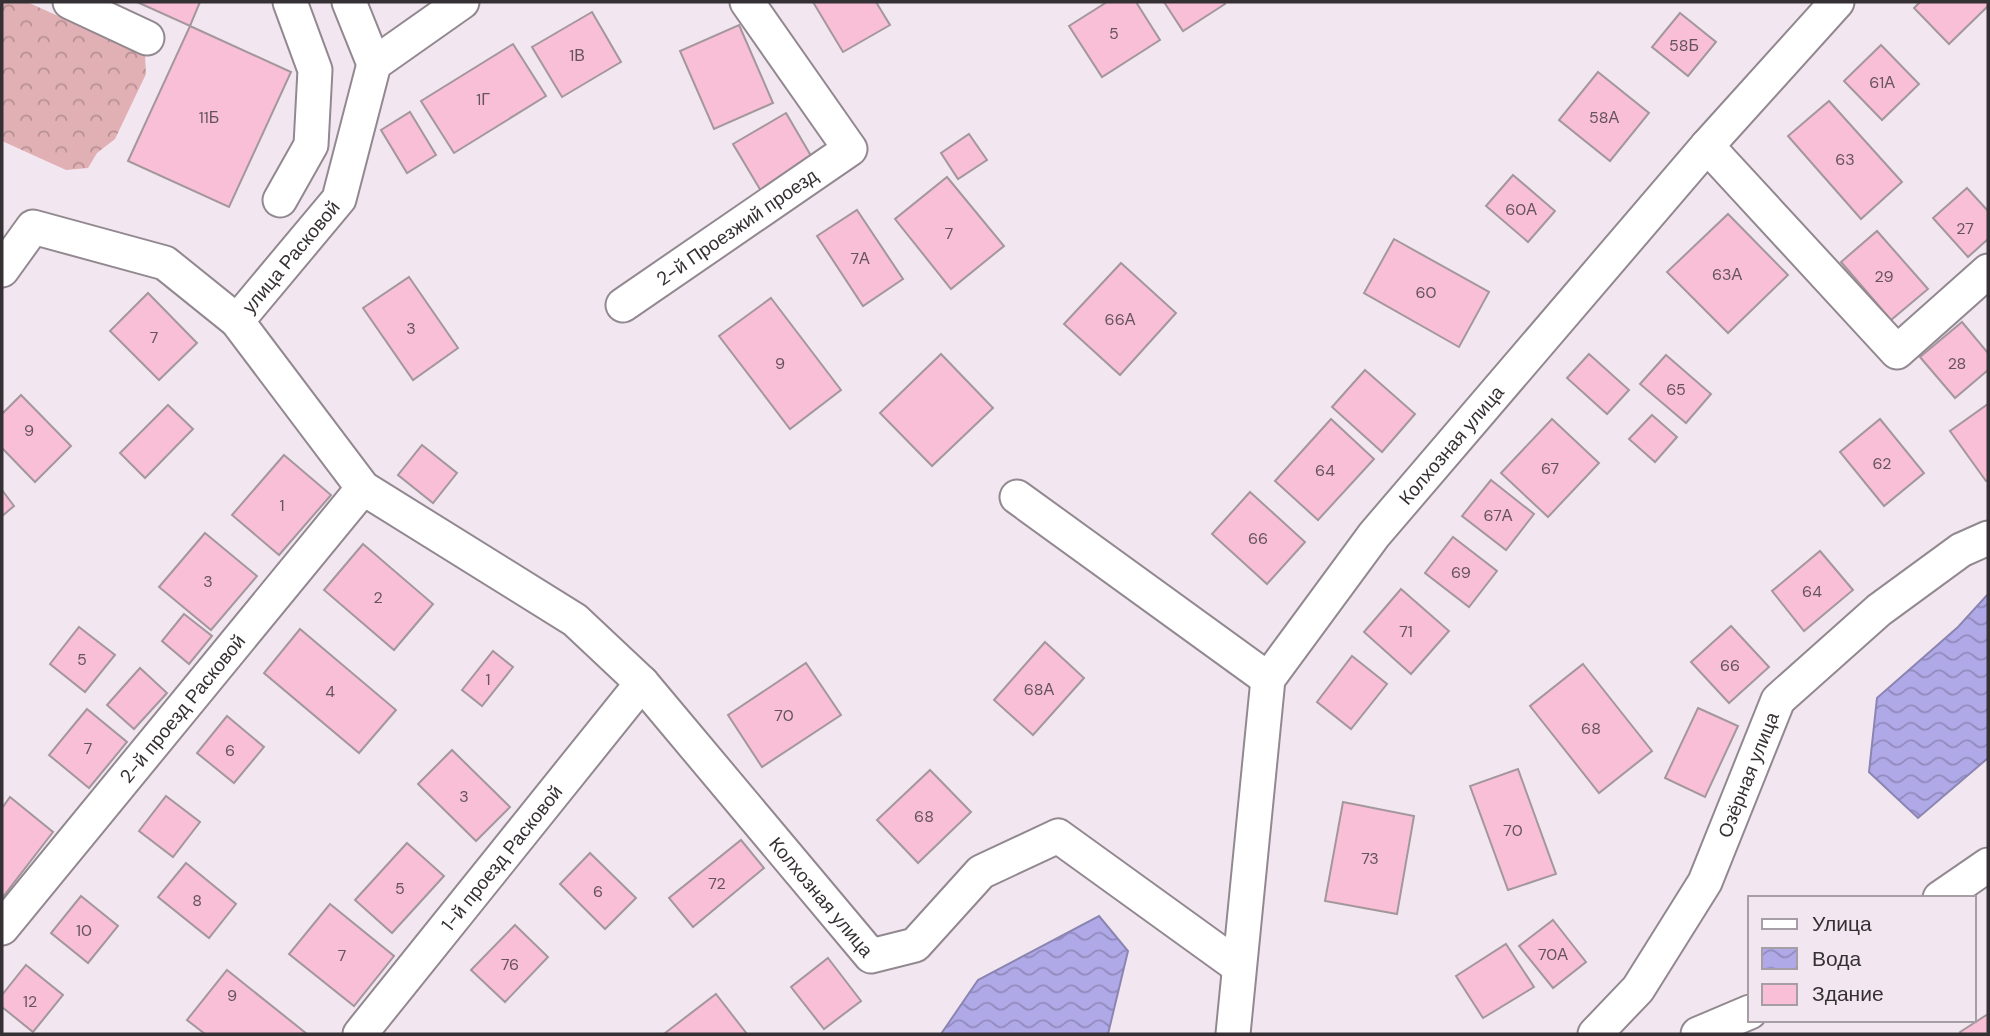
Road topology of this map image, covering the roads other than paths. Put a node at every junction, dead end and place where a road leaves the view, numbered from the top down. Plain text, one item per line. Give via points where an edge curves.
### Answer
1 (70, 2) edge
2 (290, 2) edge
3 (349, 2) edge
4 (462, 2) edge
5 (747, 2) edge
6 (1837, 2) edge
7 (147, 37) dead end
8 (374, 64) junction
9 (1707, 146) junction
10 (280, 200) dead end
11 (2, 270) edge
12 (1988, 271) edge
13 (623, 305) dead end
14 (237, 321) junction
15 (362, 488) junction
16 (1017, 497) dead end
17 (1988, 538) edge
18 (1268, 679) junction
19 (642, 683) junction
20 (1988, 864) edge
21 (1943, 896) edge
22 (2, 928) edge
23 (1238, 966) junction
24 (1748, 1013) edge
25 (360, 1034) edge
26 (1233, 1034) edge
27 (1595, 1034) edge
28 (1698, 1034) edge

1 - 7 street
2 - 10 street via 315,70 311,145
3 - 8 street
4 - 8 street
5 - 13 street, 2-й Проезжий проезд via 850,149
6 - 9 street, Колхозная улица
8 - 14 street, улица Расковой via 339,199
9 - 12 street via 1897,352
9 - 18 street, Колхозная улица via 1374,535
11 - 14 street, улица Расковой via 33,227 165,263
14 - 15 street
15 - 19 street via 575,620
15 - 22 street, 2-й проезд Расковой
16 - 18 street
17 - 27 street, Озёрная улица via 1961,550 1879,610 1778,700 1705,882 1639,989
18 - 23 street
19 - 23 street, Колхозная улица via 871,956 915,945 981,872 1058,836
19 - 25 street, 1-й проезд Расковой
20 - 21 street
23 - 26 street
24 - 28 street

